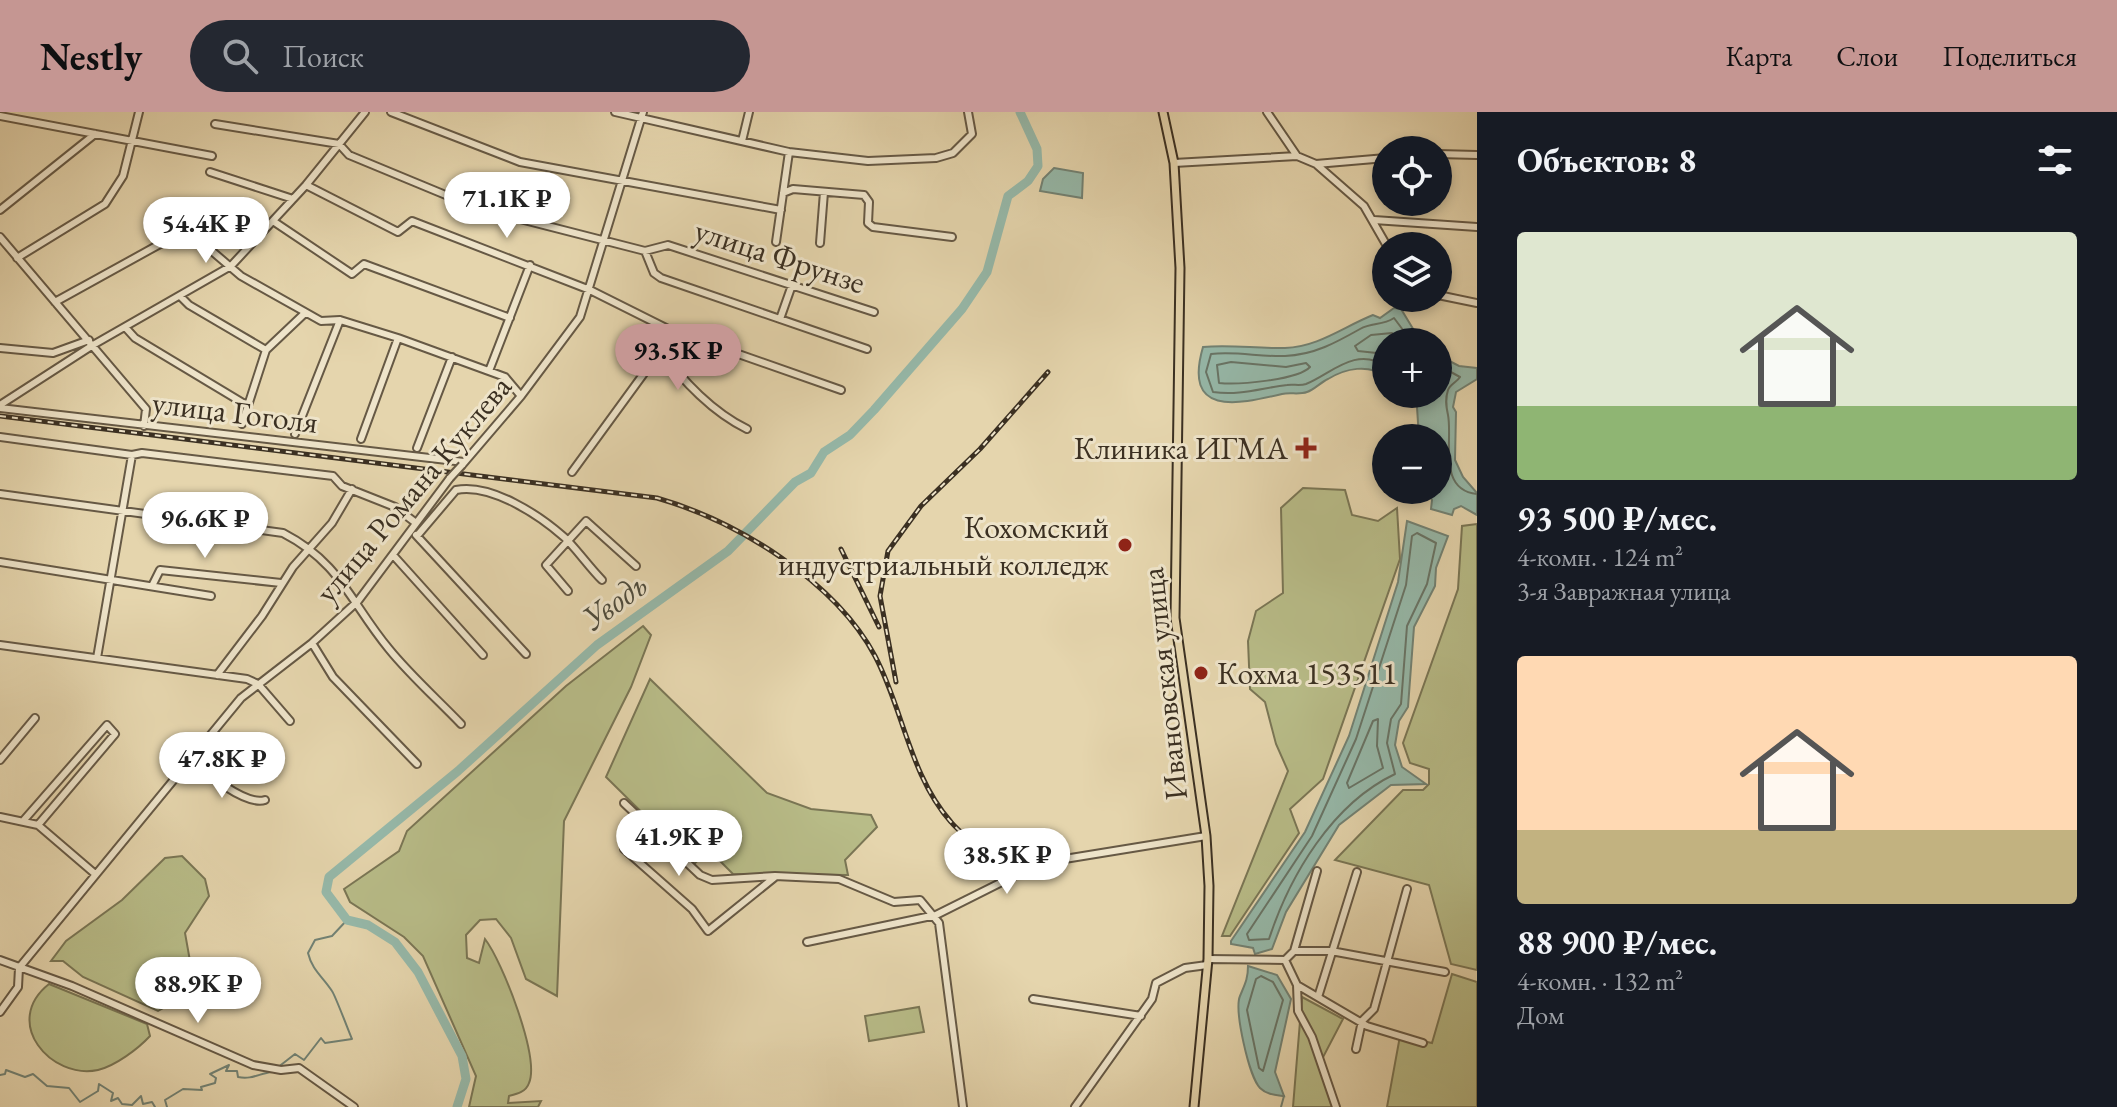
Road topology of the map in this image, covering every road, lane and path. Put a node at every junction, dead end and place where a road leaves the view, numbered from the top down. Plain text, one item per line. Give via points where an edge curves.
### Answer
1 (139, 112) edge
2 (365, 112) edge
3 (391, 112) edge
4 (615, 112) edge
5 (749, 112) edge
6 (968, 112) edge
7 (1163, 112) edge
8 (1267, 112) edge
9 (643, 115) edge
10 (0, 116) edge
11 (215, 124) dead end
12 (95, 134) junction
13 (133, 141) junction
14 (742, 141) junction
15 (339, 144) junction
16 (789, 152) junction
17 (1452, 154) edge
18 (1477, 155) edge
19 (212, 156) dead end
20 (1297, 156) junction
21 (1372, 159) edge
22 (1174, 163) junction
23 (1316, 164) junction
24 (210, 172) dead end
25 (621, 183) junction
26 (306, 185) junction
27 (824, 192) junction
28 (783, 193) junction
29 (293, 199) junction
30 (0, 210) edge
31 (781, 210) junction
32 (1374, 220) junction
33 (273, 221) junction
34 (1477, 227) edge
35 (1380, 232) edge
36 (0, 237) edge
37 (952, 237) dead end
38 (605, 241) junction
39 (776, 242) dead end
40 (820, 243) dead end
41 (645, 251) junction
42 (17, 258) junction
43 (530, 265) junction
44 (231, 266) junction
45 (792, 285) junction
46 (590, 290) junction
47 (181, 297) junction
48 (1452, 298) edge
49 (55, 302) junction
50 (1477, 303) edge
51 (874, 312) dead end
52 (305, 313) junction
53 (510, 318) junction
54 (780, 319) junction
55 (340, 320) junction
56 (125, 327) junction
57 (670, 330) junction
58 (398, 338) junction
59 (91, 342) junction
60 (0, 348) edge
61 (867, 349) dead end
62 (266, 350) junction
63 (661, 350) junction
64 (452, 357) junction
65 (489, 371) junction
66 (841, 390) dead end
67 (521, 396) junction
68 (0, 406) edge
69 (248, 406) junction
70 (242, 424) dead end
71 (144, 426) junction
72 (747, 429) dead end
73 (295, 434) dead end
74 (0, 437) edge
75 (361, 439) dead end
76 (417, 448) dead end
77 (132, 455) junction
78 (463, 463) junction
79 (572, 472) dead end
80 (352, 489) junction
81 (0, 494) edge
82 (122, 511) junction
83 (413, 526) junction
84 (417, 536) junction
85 (568, 540) junction
86 (313, 548) junction
87 (393, 555) junction
88 (0, 562) edge
89 (636, 566) dead end
90 (111, 580) junction
91 (602, 580) dead end
92 (281, 583) junction
93 (152, 586) junction
94 (568, 591) dead end
95 (211, 596) dead end
96 (358, 601) junction
97 (312, 643) junction
98 (0, 645) edge
99 (526, 654) dead end
100 (483, 655) dead end
101 (97, 658) junction
102 (217, 675) junction
103 (258, 684) junction
104 (35, 718) dead end
105 (290, 721) dead end
106 (461, 724) dead end
107 (93, 739) junction
108 (103, 747) junction
109 (191, 758) junction
110 (0, 760) edge
111 (417, 764) dead end
112 (70, 766) junction
113 (80, 775) junction
114 (48, 792) junction
115 (265, 800) dead end
116 (58, 801) junction
117 (624, 803) dead end
118 (0, 817) edge
119 (24, 820) junction
120 (38, 825) junction
121 (1206, 836) junction
122 (624, 849) dead end
123 (1317, 871) dead end
124 (1357, 872) dead end
125 (94, 873) junction
126 (775, 876) junction
127 (1407, 889) dead end
128 (936, 915) junction
129 (807, 942) dead end
130 (1294, 951) junction
131 (1331, 951) junction
132 (0, 960) edge
133 (1285, 960) junction
134 (1207, 962) junction
135 (1386, 962) junction
136 (19, 968) junction
137 (1445, 972) dead end
138 (1297, 985) junction
139 (1318, 997) junction
140 (1033, 999) dead end
141 (0, 1012) edge
142 (1141, 1016) junction
143 (1362, 1021) junction
144 (1423, 1043) dead end
145 (1356, 1049) dead end
146 (354, 1107) edge
147 (963, 1107) edge
148 (1075, 1107) edge
149 (1194, 1107) edge
150 (1336, 1107) edge

1 - 13 street
2 - 15 street
3 - 25 street via 520,162
4 - 9 street
5 - 14 street
6 - 16 street via 972,134 953,153 936,158 868,161
7 - 22 main road, Ивановская улица
8 - 20 street
9 - 14 street
9 - 25 street, улица Романа Куклева
10 - 12 street
11 - 15 street, улица Фрунзе
12 - 13 street
12 - 30 street
13 - 19 street
13 - 42 street via 123,176 105,204
14 - 16 street
15 - 26 street
15 - 38 street, улица Фрунзе via 349,155 477,208
16 - 28 street
17 - 18 street
20 - 22 street
20 - 23 street
21 - 23 street
22 - 121 main road, Ивановская улица via 1180,268 1175,618
23 - 32 street
24 - 29 street
25 - 31 street
25 - 38 street, улица Романа Куклева
26 - 29 street
26 - 43 street via 398,232 412,221
27 - 28 street
27 - 37 street via 864,195 873,227
27 - 40 street
28 - 31 street
29 - 33 street
31 - 39 street
32 - 34 street
32 - 35 street
33 - 44 street
33 - 53 street via 352,274 364,264
36 - 42 street
38 - 41 street, улица Фрунзе
38 - 46 street, улица Романа Куклева
41 - 45 street, улица Фрунзе via 668,245
41 - 54 street via 661,278
42 - 49 street
43 - 46 street
43 - 53 street
44 - 47 street
44 - 49 street via 199,240 180,233
44 - 52 street
45 - 51 street, улица Фрунзе
45 - 54 street
46 - 57 street
46 - 67 street, улица Романа Куклева via 572,331
47 - 56 street
47 - 62 street
48 - 50 street
49 - 59 street
52 - 55 street via 321,321
52 - 62 street
53 - 65 street
54 - 61 street
55 - 58 street
55 - 73 street
56 - 59 street
56 - 69 street
57 - 63 street
57 - 66 street
58 - 64 street
58 - 75 street
59 - 60 street via 53,353
59 - 68 street
59 - 71 street via 146,409
62 - 69 street
63 - 72 street via 719,412
63 - 79 street
64 - 65 street
64 - 76 street
65 - 67 street via 505,377
67 - 78 street, улица Романа Куклева
68 - 71 street, улица Гоголя
69 - 70 street
71 - 78 street, улица Гоголя
74 - 77 street
77 - 80 street via 333,476
77 - 82 street
78 - 83 street, улица Романа Куклева, bridge
80 - 83 street via 395,507
80 - 86 street
81 - 82 street
82 - 86 street via 283,533
82 - 90 street
83 - 84 street
83 - 87 street, улица Романа Куклева
84 - 85 street via 449,495 461,488 495,496 538,517
84 - 99 street
85 - 89 street via 582,523 593,524
85 - 91 street
85 - 94 street via 546,565
86 - 92 street
86 - 96 street
87 - 96 street, улица Романа Куклева
87 - 100 street
88 - 90 street
90 - 93 street
90 - 101 street
92 - 93 street via 160,570
92 - 102 street
93 - 95 street
96 - 97 street, улица Романа Куклева
96 - 106 street via 389,649
97 - 103 street, улица Романа Куклева
97 - 111 street via 333,677
98 - 101 street
101 - 102 street
102 - 103 street
103 - 105 street
103 - 109 street, улица Романа Куклева
104 - 110 street
107 - 108 street
107 - 108 street via 104,725 114,730
107 - 112 street
108 - 113 street
109 - 115 street via 251,801
109 - 125 street, улица Романа Куклева
112 - 113 street
112 - 114 street
113 - 116 street
114 - 116 street
114 - 119 street
116 - 120 street
117 - 126 street via 700,875 712,880
118 - 119 street
119 - 120 street
120 - 125 street
121 - 128 street via 1040,863
121 - 134 main road, Ивановская улица
122 - 126 street via 692,909 708,931
123 - 130 street
124 - 131 street
125 - 136 street, улица Романа Куклева
126 - 128 street via 839,879 894,902 920,900
127 - 135 street
128 - 129 street
128 - 147 street
130 - 131 street
130 - 133 street
131 - 135 street
131 - 139 street
132 - 136 street
133 - 134 street
133 - 138 street
134 - 142 street via 1159,980
134 - 149 main road, Ивановская улица
135 - 137 street
135 - 143 street via 1374,1009
136 - 141 street, улица Романа Куклева via 18,987
136 - 146 street via 253,1065 299,1068
138 - 139 street
138 - 150 street via 1298,1011
139 - 143 street
140 - 142 street
142 - 148 street
143 - 144 street
143 - 145 street

